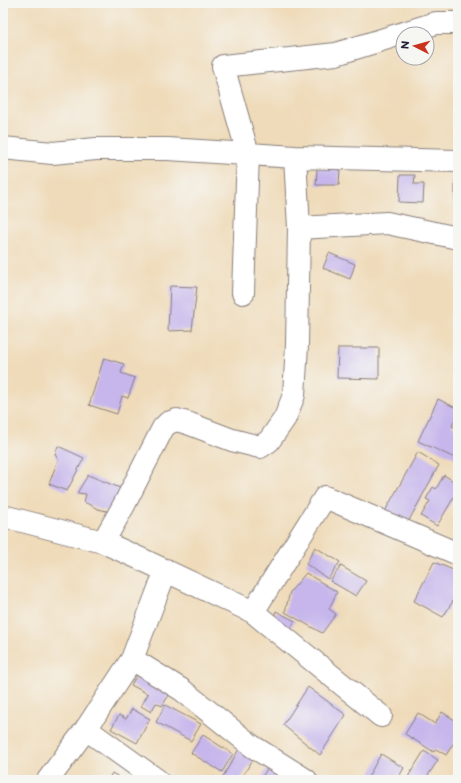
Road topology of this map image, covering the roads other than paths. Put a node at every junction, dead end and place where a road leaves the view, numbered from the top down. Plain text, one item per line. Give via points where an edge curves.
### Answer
1 (458, 23) edge
2 (3, 148) edge
3 (248, 154) junction
4 (295, 157) junction
5 (458, 162) edge
6 (299, 228) junction
7 (458, 238) edge
8 (243, 293) dead end
9 (3, 516) edge
10 (103, 542) junction
11 (458, 554) edge
12 (166, 570) junction
13 (253, 612) junction
14 (132, 658) junction
15 (381, 716) dead end
16 (86, 729) junction
17 (48, 780) edge
18 (157, 780) edge
19 (306, 780) edge

1 - 3 street via 436,23 336,54 223,66
2 - 3 street via 52,153 96,149 168,149
3 - 4 street
3 - 8 street
4 - 5 street
4 - 6 street
6 - 7 street via 387,223
6 - 10 street via 294,395 285,418 269,441 260,447 232,440 177,420 168,423
9 - 10 street
10 - 12 street
11 - 13 street via 325,497
12 - 13 street
12 - 14 street
13 - 15 street
14 - 16 street
14 - 19 street via 182,690 252,746
16 - 17 street
16 - 18 street

